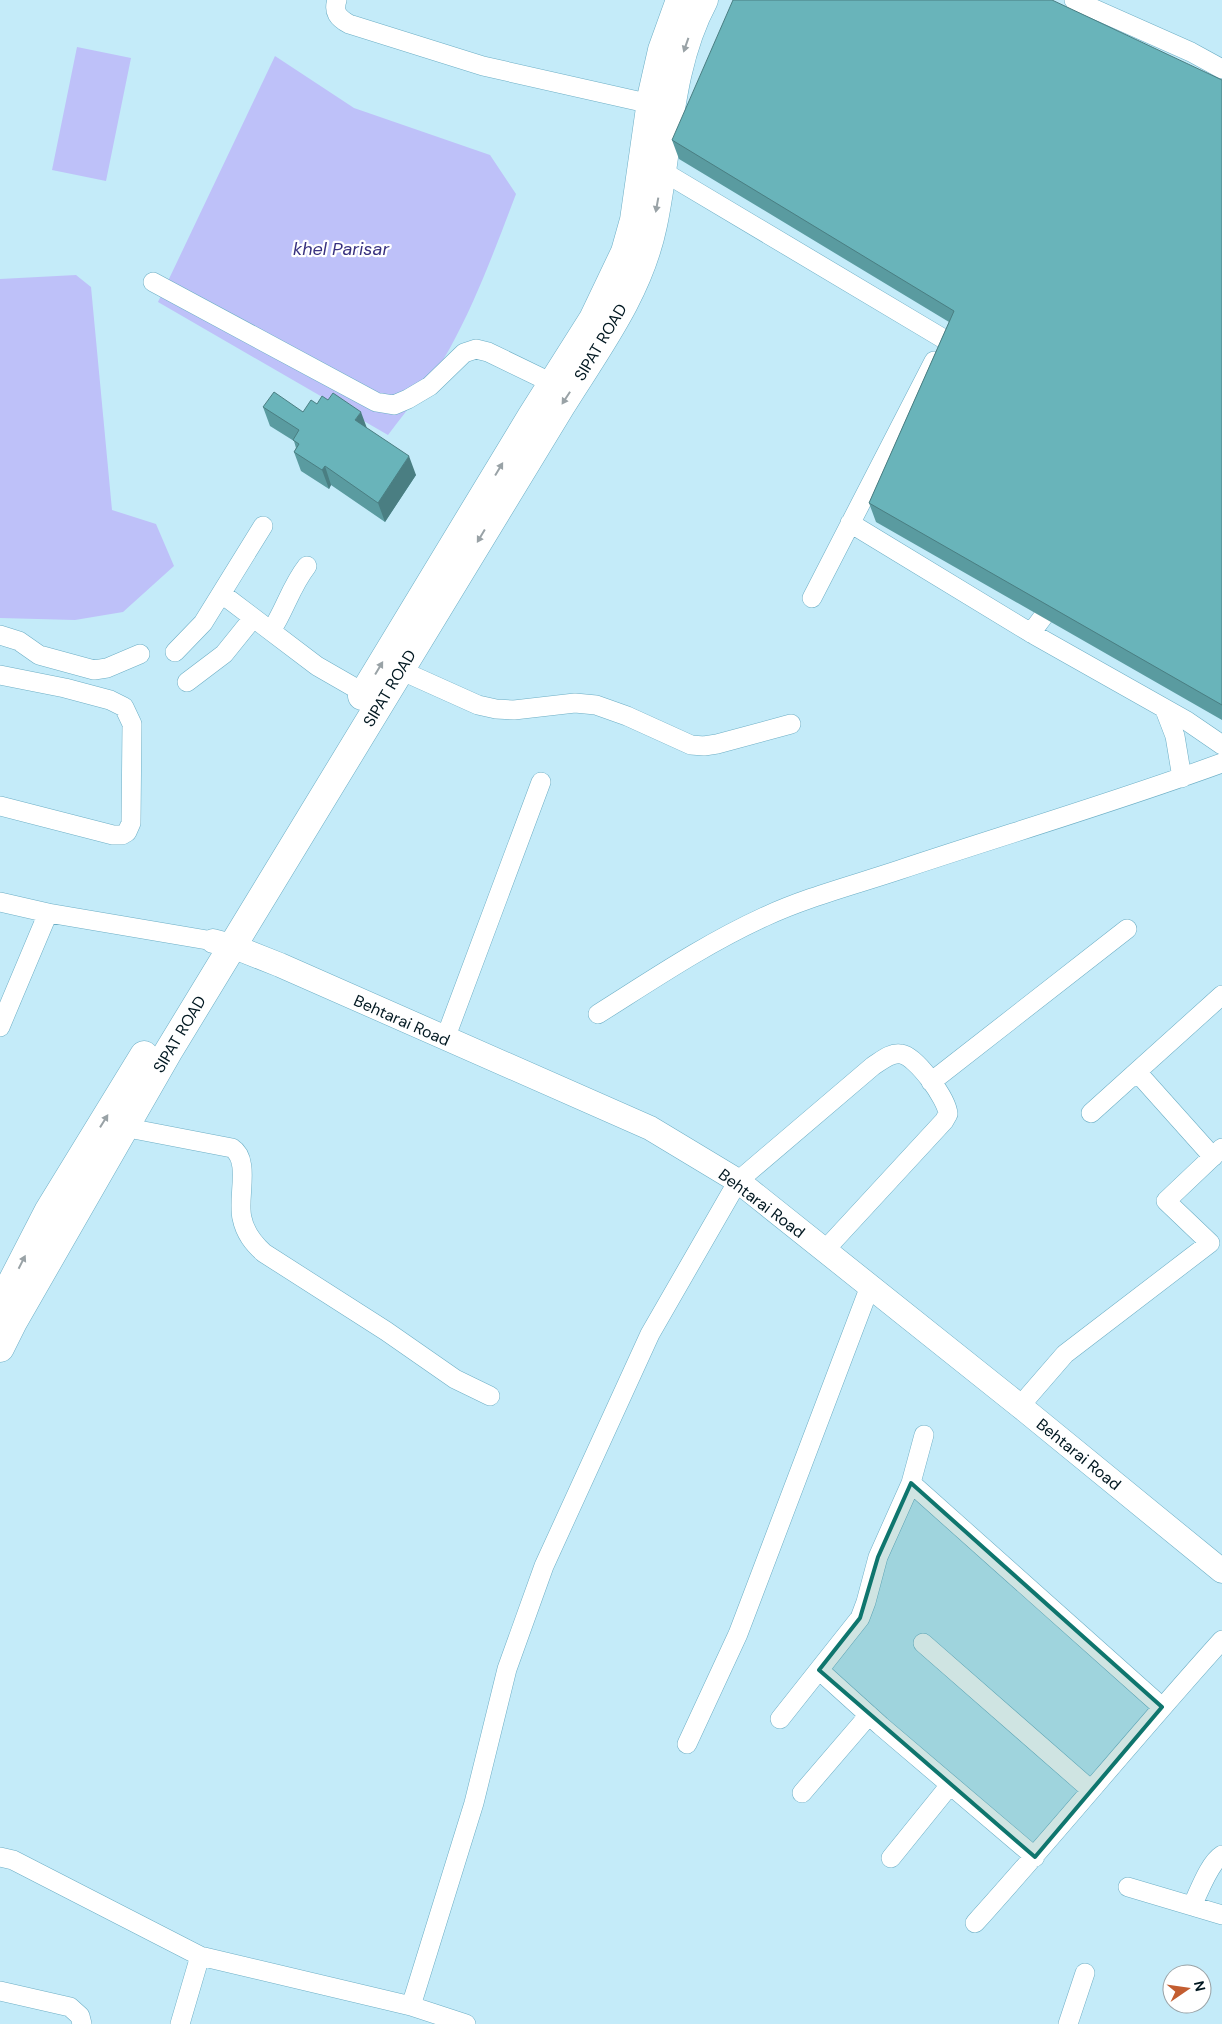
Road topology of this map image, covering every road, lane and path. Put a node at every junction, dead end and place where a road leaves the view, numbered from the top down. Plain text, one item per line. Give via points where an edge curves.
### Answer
1 (338, 0) edge
2 (680, 0) edge
3 (704, 0) edge
4 (1074, 0) edge
5 (1222, 69) edge
6 (650, 104) junction
7 (662, 172) junction
8 (153, 282) dead end
9 (944, 339) junction
10 (981, 361) edge
11 (552, 383) junction
12 (850, 523) junction
13 (263, 526) dead end
14 (306, 566) dead end
15 (1068, 587) edge
16 (222, 594) junction
17 (812, 598) dead end
18 (253, 618) junction
19 (271, 631) junction
20 (1031, 633) junction
21 (0, 635) edge
22 (175, 652) dead end
23 (140, 654) dead end
24 (400, 670) junction
25 (0, 675) edge
26 (187, 682) dead end
27 (364, 692) junction
28 (1165, 710) junction
29 (791, 724) dead end
30 (1222, 745) edge
31 (1222, 763) edge
32 (1182, 778) junction
33 (542, 782) dead end
34 (0, 806) edge
35 (0, 902) edge
36 (48, 914) junction
37 (1127, 930) dead end
38 (223, 943) junction
39 (1222, 995) edge
40 (598, 1014) dead end
41 (0, 1027) edge
42 (445, 1039) junction
43 (1137, 1072) junction
44 (930, 1082) junction
45 (1091, 1113) dead end
46 (123, 1127) junction
47 (1218, 1152) edge
48 (738, 1181) junction
49 (1216, 1248) edge
50 (824, 1251) junction
51 (870, 1286) junction
52 (0, 1305) edge
53 (0, 1348) edge
54 (490, 1396) dead end
55 (1020, 1406) junction
56 (924, 1435) dead end
57 (911, 1484) junction
58 (1219, 1562) edge
59 (1222, 1640) edge
60 (922, 1643) dead end
61 (820, 1670) junction
62 (1162, 1707) junction
63 (869, 1715) junction
64 (780, 1719) dead end
65 (687, 1744) dead end
66 (950, 1785) junction
67 (1091, 1790) junction
68 (802, 1793) dead end
69 (1222, 1855) edge
70 (0, 1857) edge
71 (1035, 1857) junction
72 (891, 1858) dead end
73 (1128, 1887) dead end
74 (1192, 1906) junction
75 (1222, 1915) edge
76 (975, 1923) dead end
77 (200, 1956) junction
78 (1085, 1973) dead end
79 (0, 1991) edge
80 (411, 2006) junction
81 (456, 2022) edge
82 (82, 2024) edge
83 (180, 2024) edge
84 (1068, 2024) edge

1 - 6 street via 336,12 339,19 348,24 483,66
2 - 6 highway, SIPAT ROAD via 662,50
3 -> 7 highway, SIPAT ROAD via 683,52
4 - 5 street
6 - 11 highway, SIPAT ROAD via 634,220 625,252 592,319
7 - 9 street
7 -> 24 highway, SIPAT ROAD via 653,226 639,274 617,318
8 - 11 street via 376,402 394,405 408,399 430,386 464,353 476,349
9 - 10 street
9 - 12 street
27 -> 11 highway, SIPAT ROAD
12 - 17 street
12 - 20 street
13 - 16 street
14 - 19 street
15 - 20 street
16 - 18 street
16 - 22 street via 203,623
18 - 19 street
18 - 26 street via 224,654
19 - 27 street via 317,666
20 - 28 street
21 - 23 street via 19,641 39,655 94,670
24 - 29 street via 478,705 496,709 596,705 691,745 717,744
24 - 38 highway, SIPAT ROAD
25 - 34 street via 110,700 124,707 132,724 130,823 127,832 113,834
27 - 38 highway, SIPAT ROAD
28 - 30 street
28 - 32 street via 1175,736
31 - 32 street
32 - 40 street via 962,848 765,917 694,953
33 - 42 street
35 - 36 street
36 - 38 street
36 - 41 street
37 - 44 street
38 - 42 main road, Behtarai Road
38 - 46 highway, SIPAT ROAD
52 -> 38 highway, SIPAT ROAD via 49,1210
39 - 43 street
42 - 48 main road, Behtarai Road via 650,1128
43 - 45 street
43 - 47 street
44 - 48 street via 917,1064 899,1053 892,1054 873,1066
44 - 50 street via 948,1109 944,1121
46 - 53 highway, SIPAT ROAD
46 - 54 street via 237,1151 242,1164 242,1218 254,1244 264,1254 455,1379
47 - 49 street via 1166,1201
48 - 50 main road, Behtarai Road
48 - 80 street via 650,1334 544,1566 507,1669 474,1803
49 - 55 street via 1064,1354
50 - 51 main road, Behtarai Road
51 - 55 main road, Behtarai Road
51 - 65 street via 738,1634
55 - 58 main road, Behtarai Road
56 - 57 street
57 - 61 street via 878,1557 860,1618
57 - 62 street
59 - 62 street
60 - 67 street
61 - 63 street
61 - 64 street
62 - 67 street
63 - 66 street
63 - 68 street
66 - 71 street
66 - 72 street
67 - 71 street
69 - 74 street
70 - 77 street via 13,1860
71 - 76 street
73 - 74 street
74 - 75 street
77 - 80 street
77 - 83 street
78 - 84 street
79 - 82 street via 70,2007 80,2016
80 - 81 street

